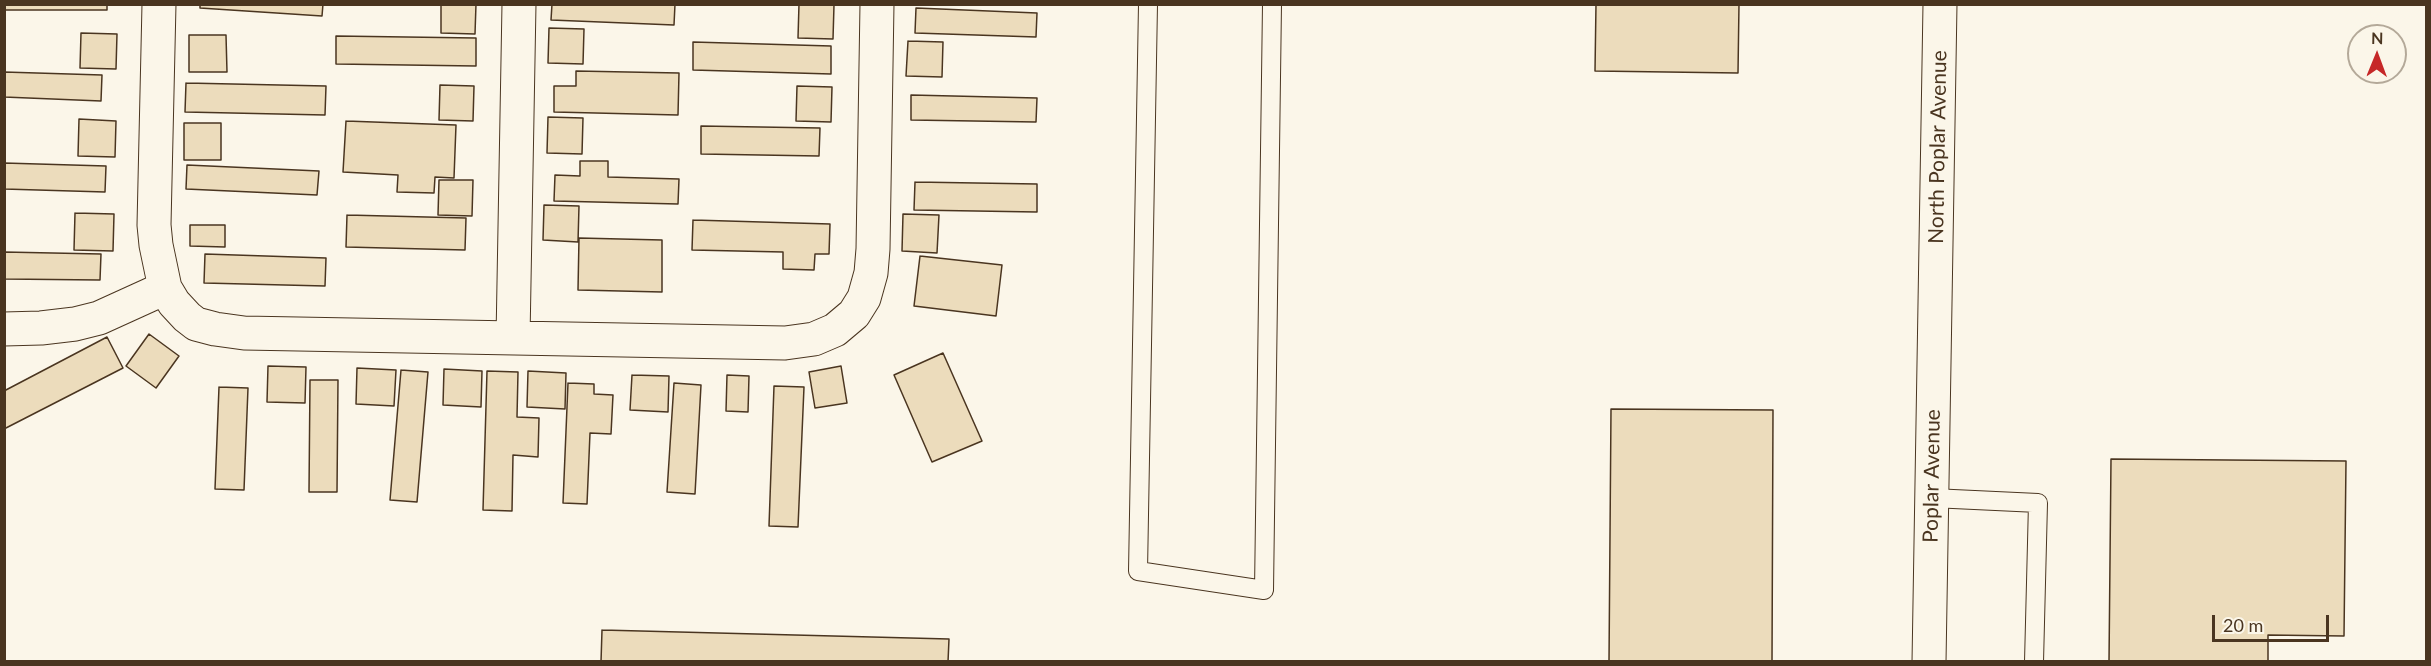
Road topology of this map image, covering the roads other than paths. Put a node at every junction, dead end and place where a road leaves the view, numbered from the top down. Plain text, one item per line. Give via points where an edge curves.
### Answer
1 (159, 4) edge
2 (519, 4) edge
3 (878, 4) edge
4 (1148, 4) edge
5 (1272, 4) edge
6 (1940, 4) edge
7 (165, 288) junction
8 (1935, 290) joint
9 (4, 329) edge
10 (513, 338) junction
11 (1932, 498) junction
12 (1929, 662) edge
13 (2034, 662) edge

1 - 7 street via 154,225
2 - 10 street
3 - 10 street via 871,273 864,298 854,314 835,330 814,339 785,343
4 - 5 lane via 1138,572 1264,590
6 - 8 street, North Poplar Avenue
7 - 9 street via 99,318 41,328
7 - 10 street via 187,317 215,329 244,333
8 - 11 street, Poplar Avenue
11 - 12 street, Poplar Avenue
11 - 13 lane via 2037,503

